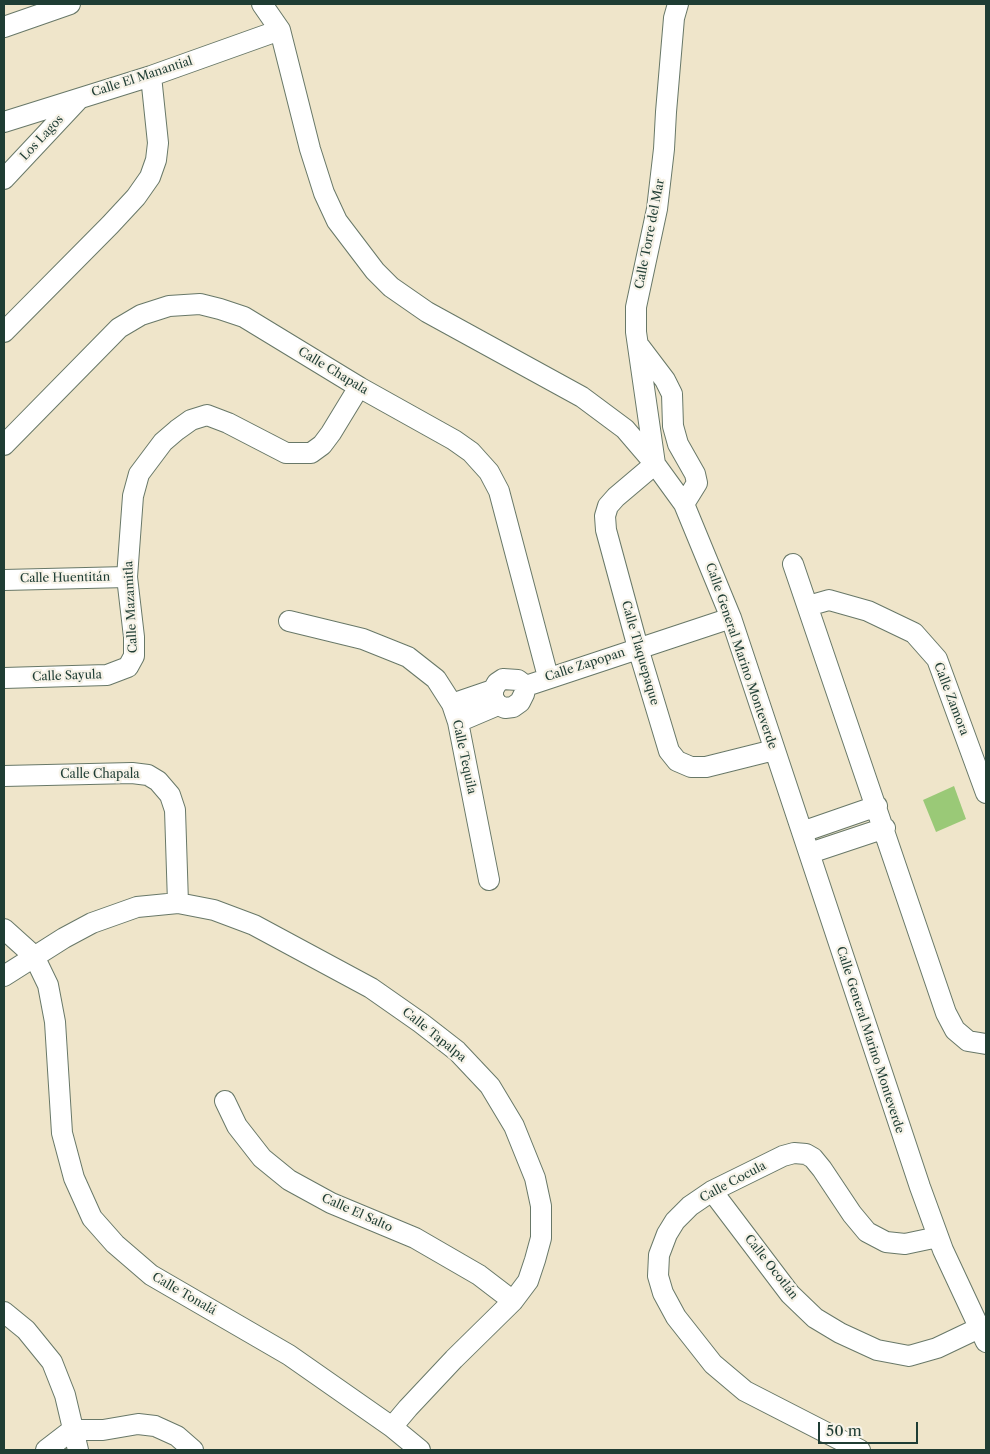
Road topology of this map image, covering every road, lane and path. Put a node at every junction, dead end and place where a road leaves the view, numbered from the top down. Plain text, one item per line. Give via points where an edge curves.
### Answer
1 (70, 4) edge
2 (262, 4) edge
3 (678, 4) edge
4 (4, 27) edge
5 (280, 30) junction
6 (151, 76) junction
7 (81, 97) junction
8 (4, 122) edge
9 (4, 179) edge
10 (4, 332) edge
11 (638, 345) junction
12 (359, 387) junction
13 (4, 445) edge
14 (655, 464) junction
15 (684, 504) junction
16 (793, 564) dead end
17 (127, 577) junction
18 (4, 580) edge
19 (808, 606) junction
20 (731, 618) junction
21 (289, 621) dead end
22 (638, 648) junction
23 (128, 667) joint
24 (548, 677) junction
25 (4, 678) edge
26 (455, 713) junction
27 (774, 750) junction
28 (4, 776) edge
29 (986, 793) edge
30 (877, 806) junction
31 (885, 828) junction
32 (802, 832) junction
33 (810, 853) junction
34 (489, 880) dead end
35 (178, 903) junction
36 (4, 929) edge
37 (34, 956) junction
38 (4, 976) edge
39 (986, 1044) edge
40 (225, 1101) dead end
41 (712, 1191) junction
42 (938, 1237) junction
43 (512, 1301) junction
44 (4, 1312) edge
45 (983, 1335) edge
46 (392, 1427) junction
47 (76, 1442) edge
48 (46, 1450) edge
49 (193, 1450) edge
50 (420, 1450) edge
51 (860, 1450) edge

1 - 4 street
2 - 5 street, Calle General Marino Monteverde
3 - 11 street, Calle Torre del Mar via 674,18 657,209 636,307
5 - 6 street, Calle El Manantial
5 - 14 street, Calle General Marino Monteverde via 324,193 337,221 375,271 390,287 427,312 582,397 625,429
6 - 7 street, Calle El Manantial
6 - 10 street via 158,143 150,177 110,225
7 - 8 street, Calle El Manantial
7 - 9 street, Los Lagos
11 - 14 street, Calle Torre del Mar
11 - 15 street via 672,394 673,426 678,444 697,483
12 - 13 street, Calle Chapala via 244,317 200,304 169,306 141,315 119,328
12 - 17 street, Calle Mazamitla via 331,433 311,453 286,453 207,415 191,420 177,430 163,442 139,474 133,496
12 - 24 street, Calle Chapala via 454,440 471,452 489,472 499,491
14 - 15 street, Calle General Marino Monteverde
14 - 22 street, Calle Tlaquepaque via 616,497 605,516 607,536
15 - 20 street, Calle General Marino Monteverde
16 - 19 street
17 - 18 street, Calle Huentitán
17 - 23 street, Calle Mazamitla via 134,636 134,656
19 - 29 street, Calle Zamora via 829,600 868,611 914,633 937,659
19 - 30 street
20 - 22 street, Calle Zapopan
20 - 27 street, Calle General Marino Monteverde
21 - 26 street, Calle Tequila via 363,639 408,657 436,679
22 - 24 street, Calle Zapopan
22 - 27 street, Calle Tlaquepaque via 668,751 677,762 691,767 706,767
23 - 25 street, Calle Sayula via 107,674
24 - 26 street, Calle Zapopan via 526,686 520,702 513,707 505,708 496,697
26 - 34 street, Calle Tequila
27 - 32 street, Calle General Marino Monteverde
28 - 35 street, Calle Chapala via 132,773 148,775 158,781 170,795 174,810
30 - 31 street
30 - 32 street
31 - 33 street
31 - 39 street via 946,1014 955,1030 968,1041
32 - 33 street, Calle General Marino Monteverde
33 - 42 street, Calle General Marino Monteverde
35 - 37 street, Calle Tapalpa via 137,907 92,923
35 - 43 street, Calle Tapalpa via 214,910 254,925 371,988 457,1051 490,1086 514,1126 535,1178 541,1206 541,1238 535,1260 528,1281
36 - 37 street, Calle Tonalá
37 - 38 street, Calle Tapalpa
37 - 46 street, Calle Tonalá via 48,984 55,1022 62,1133 74,1178 92,1218 114,1244 150,1275 290,1355
40 - 43 street, Calle El Salto via 237,1126 262,1158 290,1180 331,1203 415,1238 478,1275
41 - 42 street, Calle Cocula via 783,1156 806,1154 822,1169 867,1232 886,1242 905,1244
41 - 45 street, Calle Ocotlán via 790,1294 815,1318 840,1333 877,1350 909,1356
41 - 51 street, Calle Cocula via 675,1221 659,1255 658,1276 676,1317 713,1364 745,1391
42 - 45 street, Calle General Marino Monteverde
43 - 46 street, Calle Tapalpa
44 - 47 street via 26,1330 52,1362 65,1395
46 - 50 street, Calle Tonalá
47 - 48 street
47 - 49 street via 103,1430 138,1424 156,1426 177,1436

